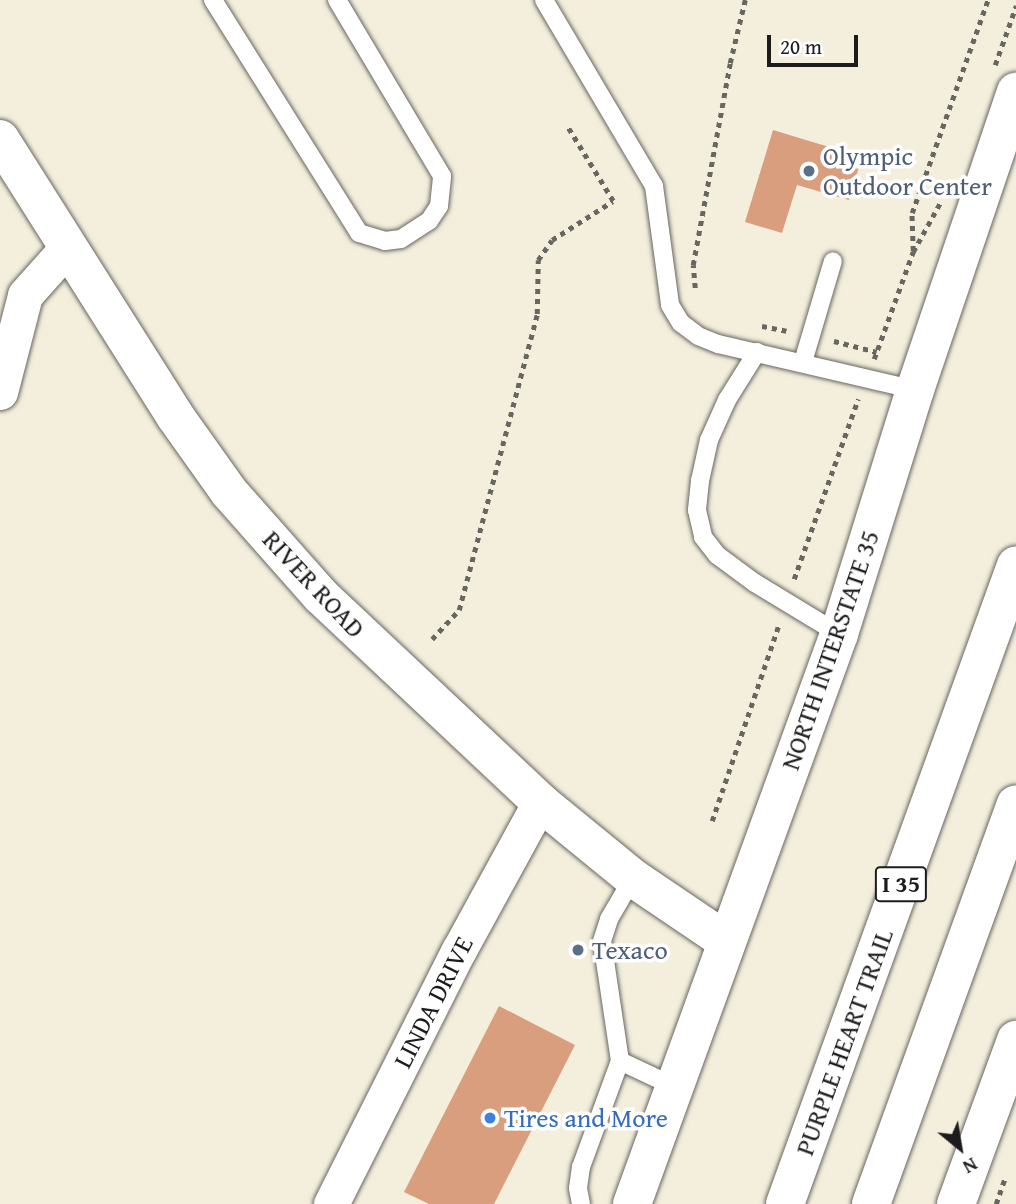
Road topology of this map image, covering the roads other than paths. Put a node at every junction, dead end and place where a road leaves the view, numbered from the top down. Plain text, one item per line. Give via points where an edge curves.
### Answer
1 (213, 0) edge
2 (337, 0) edge
3 (544, 0) edge
4 (1016, 92) edge
5 (1, 144) edge
6 (67, 248) junction
7 (833, 261) dead end
8 (757, 352) junction
9 (803, 362) junction
10 (915, 390) junction
11 (0, 392) edge
12 (1016, 565) edge
13 (839, 634) junction
14 (540, 802) junction
15 (1016, 804) edge
16 (633, 878) junction
17 (726, 941) junction
18 (1016, 1040) edge
19 (620, 1061) junction
20 (675, 1087) junction
21 (959, 1203) edge
22 (331, 1204) edge
23 (581, 1204) edge
24 (632, 1204) edge
25 (785, 1204) edge
26 (871, 1204) edge

1 - 2 lane via 359,233 385,241 401,239 429,221 439,206 442,176
3 - 8 lane via 654,186 670,305 681,323 698,336
4 - 10 main road, NORTH INTERSTATE 35 via 960,202
5 - 6 main road, RIVER ROAD
6 - 11 street via 25,295
6 - 14 main road, RIVER ROAD via 229,492 321,596
7 - 9 lane
8 - 9 lane
8 - 13 lane via 709,440 697,510 703,537 718,555
9 - 10 lane
10 - 13 main road, NORTH INTERSTATE 35
12 - 25 main road, PURPLE HEART TRAIL / I 35
13 - 17 main road, NORTH INTERSTATE 35
14 - 16 main road, RIVER ROAD
14 - 22 street, LINDA DRIVE via 459,950
15 - 26 main road
16 - 17 main road, RIVER ROAD
16 - 19 lane via 609,919 603,941
17 - 20 main road, NORTH INTERSTATE 35
18 - 21 main road
19 - 20 lane
19 - 23 lane via 581,1167
20 - 24 main road, NORTH INTERSTATE 35

